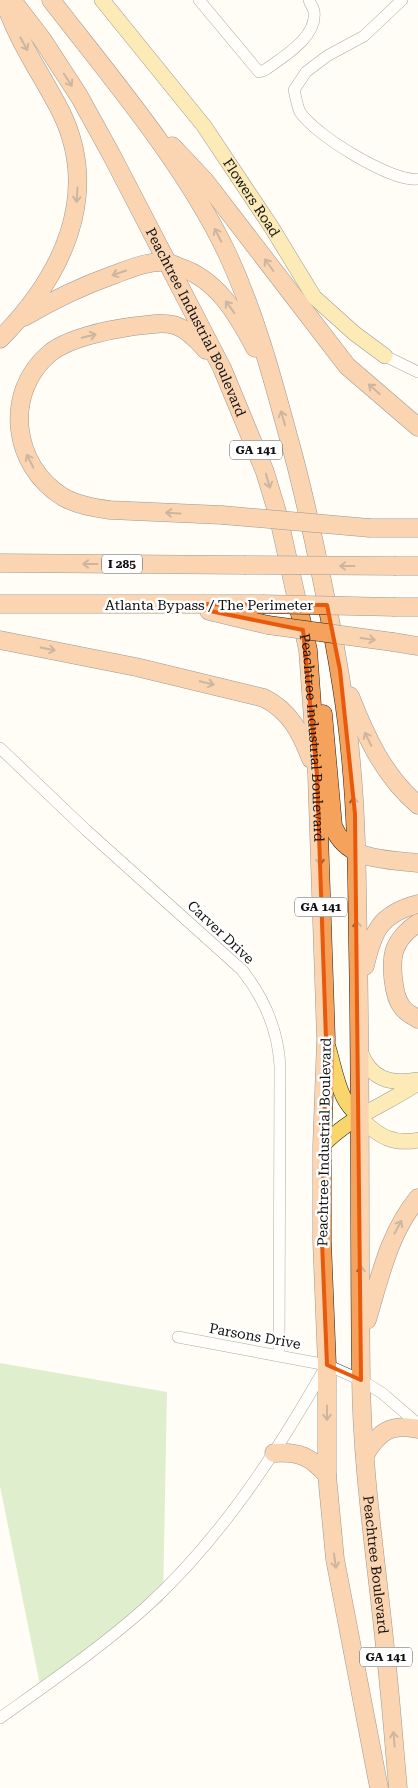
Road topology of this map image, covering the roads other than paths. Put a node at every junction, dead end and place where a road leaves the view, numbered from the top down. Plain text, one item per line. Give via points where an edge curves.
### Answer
1 (4, 0) edge
2 (12, 0) edge
3 (51, 0) edge
4 (102, 0) edge
5 (199, 0) edge
6 (309, 0) edge
7 (402, 0) edge
8 (127, 99) junction
9 (418, 179) edge
10 (166, 262) junction
11 (18, 321) junction
12 (0, 339) edge
13 (385, 356) joint
14 (222, 368) junction
15 (418, 372) edge
16 (272, 379) junction
17 (418, 427) edge
18 (418, 528) edge
19 (0, 563) edge
20 (418, 566) edge
21 (0, 604) edge
22 (176, 604) junction
23 (418, 608) edge
24 (0, 640) edge
25 (418, 646) edge
26 (308, 650) junction
27 (340, 670) junction
28 (0, 748) edge
29 (317, 775) junction
30 (418, 805) edge
31 (356, 853) junction
32 (418, 863) edge
33 (418, 904) edge
34 (418, 923) edge
35 (359, 994) junction
36 (418, 1019) edge
37 (326, 1039) junction
38 (360, 1051) junction
39 (418, 1081) edge
40 (359, 1116) junction
41 (418, 1140) edge
42 (322, 1146) junction
43 (418, 1198) edge
44 (178, 1337) dead end
45 (361, 1339) junction
46 (279, 1356) junction
47 (327, 1364) junction
48 (361, 1380) junction
49 (418, 1424) edge
50 (418, 1429) edge
51 (274, 1453) junction
52 (365, 1455) junction
53 (327, 1475) junction
54 (0, 1718) edge
55 (379, 1788) edge
56 (398, 1788) edge

1 -> 11 highway via 11,21 62,114 73,144 78,188 75,216 61,255
2 -> 10 highway, Peachtree Industrial Boulevard / GA 141 via 79,96
3 - 8 highway, Peachtree Industrial Boulevard / GA 141
4 - 13 main road, Flowers Road via 204,126 314,297
5 - 6 street via 259,72 299,44 311,30 314,11
7 - 9 street via 364,36 327,56 306,72 294,90 300,112 342,147 392,175
16 -> 8 highway, Peachtree Industrial Boulevard / GA 141 via 248,305 215,230 191,188
17 -> 8 highway via 348,366 205,181
10 -> 11 highway via 151,263 94,282 67,293
10 - 14 highway, Peachtree Industrial Boulevard / GA 141
16 -> 10 highway via 236,315 217,290 197,274
11 - 12 highway
13 - 15 street, Flowers Road
18 -> 14 highway, bridge via 370,528 93,508 63,497 40,479 23,448 19,421 24,390 39,365 61,345 123,328 176,324 194,336
14 -> 26 highway, Peachtree Industrial Boulevard / GA 141 via 265,472 278,515
27 -> 16 highway, Peachtree Industrial Boulevard / GA 141 via 302,487
20 -> 19 highway, I 285, bridge
21 - 22 highway, Atlanta Bypass / The Perimeter
22 - 23 highway, Atlanta Bypass / The Perimeter, bridge
22 -> 25 highway, bridge via 268,625
24 -> 29 highway via 127,665 264,698 281,708 294,723
26 - 29 highway, Peachtree Industrial Boulevard / GA 141
26 - 31 highway via 322,701 333,826 340,840
30 -> 27 highway via 374,751
31 -> 27 highway, Peachtree Industrial Boulevard / GA 141 via 352,760
28 - 46 street, Carver Drive via 242,970 267,1008 275,1031 280,1066
29 -> 37 highway, Peachtree Industrial Boulevard / GA 141
31 - 32 highway
35 -> 31 highway, Peachtree Industrial Boulevard / GA 141
33 - 35 highway via 383,920 370,943
34 - 36 highway via 405,933 395,950 392,970 396,995 402,1007
35 - 38 highway, Peachtree Industrial Boulevard / GA 141
37 - 40 main road via 343,1095
37 - 42 highway, Peachtree Industrial Boulevard / GA 141
38 - 39 main road via 374,1074 395,1081
38 - 40 highway, Peachtree Industrial Boulevard / GA 141
39 - 40 main road
40 - 41 main road via 386,1137 398,1141
40 - 42 main road
45 -> 40 highway, Peachtree Industrial Boulevard / GA 141
42 - 47 highway, Peachtree Industrial Boulevard / GA 141
45 -> 43 highway via 394,1234
44 - 46 street, Parsons Drive
45 - 48 highway, Peachtree Boulevard / GA 141
46 - 47 street, Parsons Drive
47 - 48 street, Parsons Drive
47 - 51 street
47 -> 53 highway, GA 141
48 - 49 street, Parsons Drive via 382,1393
48 - 52 highway, Peachtree Boulevard / GA 141
50 - 52 highway via 402,1426 385,1431 370,1445
51 - 53 highway via 300,1454 317,1464
51 - 54 street via 225,1522 171,1583 126,1624
56 -> 52 highway, Peachtree Boulevard / GA 141
53 -> 55 highway, GA 141 via 335,1559

